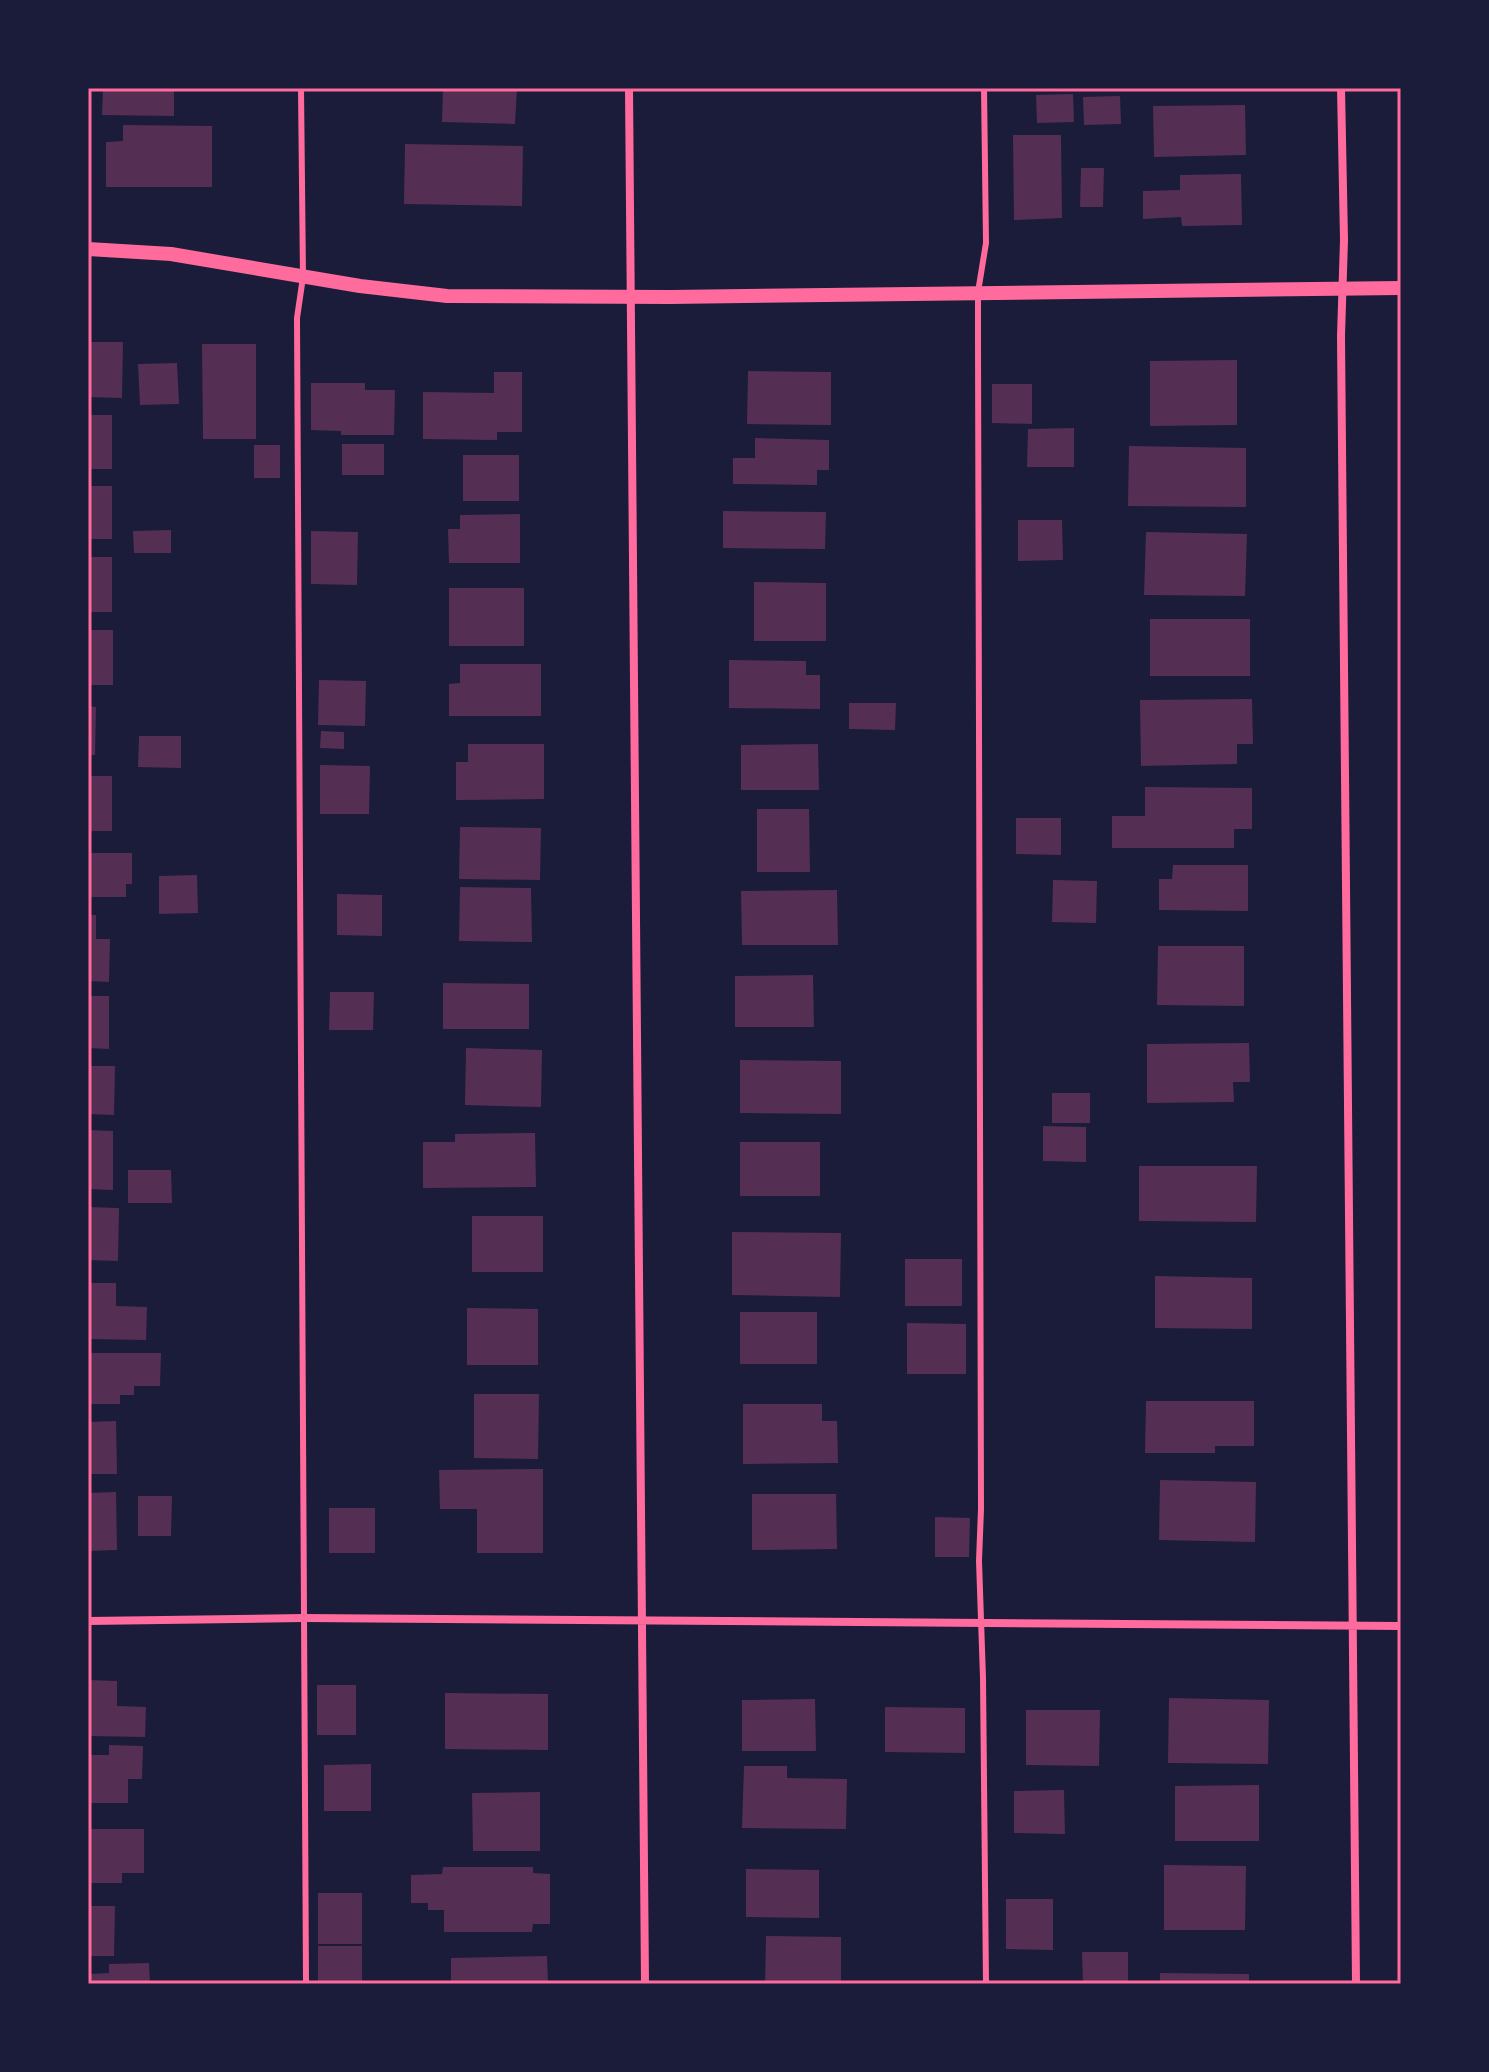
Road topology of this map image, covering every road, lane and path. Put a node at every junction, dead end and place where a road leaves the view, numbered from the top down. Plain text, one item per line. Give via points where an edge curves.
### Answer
1 (301, 88) edge
2 (629, 88) edge
3 (984, 88) edge
4 (1341, 88) edge
5 (88, 249) edge
6 (303, 277) junction
7 (1401, 288) edge
8 (1342, 289) junction
9 (978, 292) junction
10 (630, 297) junction
11 (303, 1618) junction
12 (88, 1621) edge
13 (642, 1621) junction
14 (980, 1623) junction
15 (1352, 1625) junction
16 (1401, 1626) edge
17 (306, 1984) edge
18 (645, 1984) edge
19 (986, 1984) edge
20 (1356, 1984) edge

1 - 6 lane
2 - 10 street
3 - 9 lane via 986,243
4 - 8 street
5 - 6 street via 171,254
6 - 10 street via 447,296
6 - 11 lane via 297,318
7 - 8 street
8 - 9 street
8 - 15 street
9 - 10 street
9 - 14 lane
10 - 13 street
11 - 12 street
11 - 13 street
11 - 17 lane
13 - 14 street
13 - 18 street
14 - 15 street
14 - 19 lane
15 - 16 street
15 - 20 street

